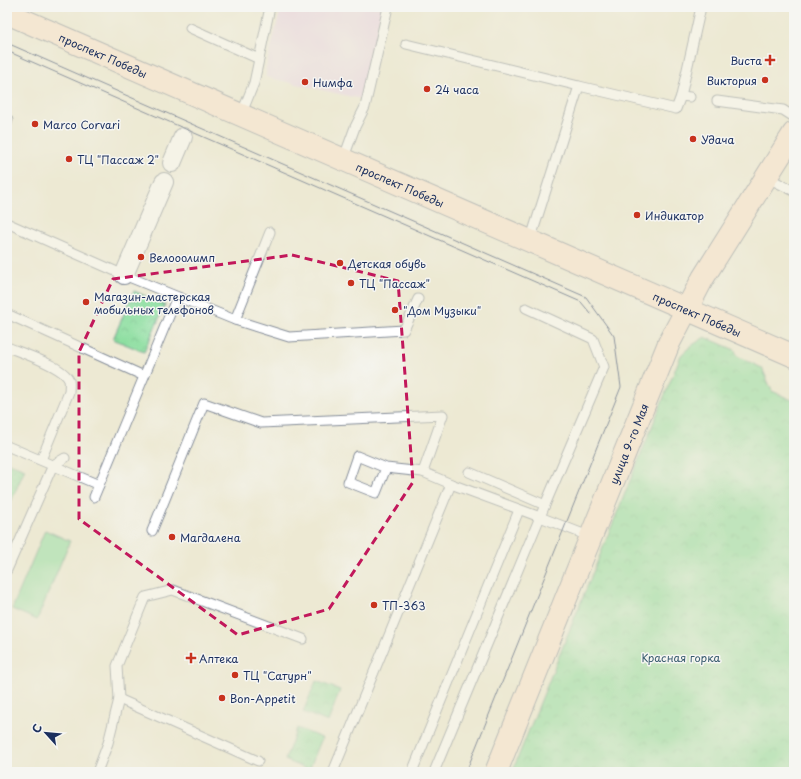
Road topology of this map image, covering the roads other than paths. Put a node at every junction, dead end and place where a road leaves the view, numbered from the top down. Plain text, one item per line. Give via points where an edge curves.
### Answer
1 (270, 7) edge
2 (388, 7) edge
3 (701, 7) edge
4 (7, 13) edge
5 (190, 28) dead end
6 (406, 44) dead end
7 (259, 59) junction
8 (579, 86) junction
9 (717, 101) dead end
10 (241, 115) junction
11 (794, 117) edge
12 (794, 133) edge
13 (183, 137) dead end
14 (344, 160) junction
15 (172, 163) dead end
16 (766, 177) junction
17 (164, 182) dead end
18 (794, 191) edge
19 (7, 223) edge
20 (270, 232) dead end
21 (530, 241) junction
22 (124, 275) junction
23 (177, 297) junction
24 (418, 299) dead end
25 (526, 308) dead end
26 (685, 308) junction
27 (7, 314) edge
28 (235, 320) junction
29 (7, 346) edge
30 (794, 356) edge
31 (144, 376) junction
32 (7, 446) edge
33 (65, 458) dead end
34 (41, 460) junction
35 (53, 465) junction
36 (386, 468) junction
37 (423, 472) junction
38 (469, 472) dead end
39 (451, 484) junction
40 (99, 485) junction
41 (94, 497) dead end
42 (545, 505) junction
43 (519, 510) junction
44 (540, 517) junction
45 (152, 531) dead end
46 (591, 537) junction
47 (7, 570) edge
48 (303, 639) dead end
49 (119, 699) junction
50 (258, 760) dead end
51 (97, 772) edge
52 (333, 772) edge
53 (412, 772) edge
54 (434, 772) edge
55 (496, 772) edge

1 - 7 lane
2 - 14 lane via 365,107 355,126
3 - 8 lane via 685,96 676,109
4 - 10 street, проспект Победы
5 - 7 lane
6 - 8 lane
7 - 10 lane via 254,83
8 - 21 lane
9 - 11 lane via 783,110
10 - 14 street, проспект Победы
12 - 16 street, улица 9-го Мая
13 - 15 street
14 - 21 street, проспект Победы
16 - 18 lane
16 - 26 street, улица 9-го Мая
17 - 22 street
19 - 22 lane
20 - 28 lane
21 - 26 street, проспект Победы
22 - 23 lane
23 - 28 lane
23 - 31 lane
24 - 28 lane via 404,330 289,337
25 - 42 lane via 593,339 604,367
26 - 30 street, проспект Победы
26 - 46 street, улица 9-го Мая
27 - 31 lane
29 - 34 lane via 57,369 65,374 70,382 69,392
31 - 40 lane
32 - 34 lane
33 - 35 lane
34 - 35 lane
35 - 40 lane
35 - 47 lane
36 - 36 lane via 357,456 348,482 376,493
36 - 37 lane
37 - 39 lane
37 - 45 lane via 443,415 261,423 204,403
38 - 42 lane
39 - 43 lane
39 - 52 lane
40 - 41 lane
42 - 44 lane
43 - 44 lane
43 - 53 lane
44 - 46 lane
44 - 54 lane
46 - 55 street, улица 9-го Мая
48 - 49 lane via 173,590 145,597 117,666
49 - 50 lane
49 - 51 lane via 108,743

